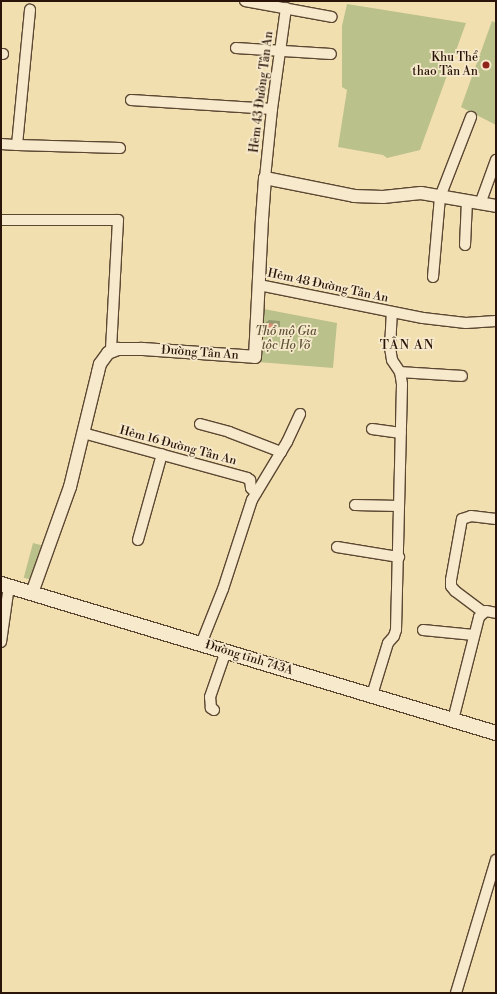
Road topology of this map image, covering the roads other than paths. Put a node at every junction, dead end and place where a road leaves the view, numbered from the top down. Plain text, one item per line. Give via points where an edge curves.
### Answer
1 (245, 1) edge
2 (286, 8) junction
3 (30, 10) dead end
4 (332, 17) dead end
5 (236, 48) dead end
6 (280, 51) junction
7 (331, 54) dead end
8 (131, 100) dead end
9 (272, 110) junction
10 (471, 117) dead end
11 (1, 144) edge
12 (17, 145) junction
13 (120, 148) dead end
14 (496, 160) edge
15 (266, 178) junction
16 (440, 197) junction
17 (467, 201) junction
18 (480, 204) junction
19 (496, 206) edge
20 (1, 220) edge
21 (465, 245) dead end
22 (433, 277) dead end
23 (259, 285) junction
24 (392, 313) junction
25 (496, 321) edge
26 (111, 350) junction
27 (400, 372) junction
28 (462, 376) dead end
29 (300, 414) dead end
30 (200, 424) dead end
31 (372, 429) dead end
32 (83, 433) junction
33 (401, 433) junction
34 (281, 452) junction
35 (162, 454) junction
36 (256, 493) junction
37 (355, 505) dead end
38 (399, 506) junction
39 (496, 519) edge
40 (138, 540) dead end
41 (337, 548) dead end
42 (399, 557) junction
43 (5, 585) edge
44 (32, 593) junction
45 (483, 612) junction
46 (496, 613) edge
47 (423, 630) dead end
48 (474, 635) junction
49 (1, 642) edge
50 (201, 644) junction
51 (226, 651) junction
52 (372, 695) junction
53 (214, 710) dead end
54 (453, 720) junction
55 (496, 733) edge
56 (496, 860) edge
57 (456, 993) edge

1 - 2 street
2 - 4 street
2 - 6 street, Hẻm 43 Đường Tân An
3 - 12 street
5 - 6 street
6 - 7 street
6 - 9 street, Hẻm 43 Đường Tân An
8 - 9 street
9 - 15 street, Hẻm 43 Đường Tân An
10 - 16 street
11 - 12 street
12 - 13 street
14 - 18 street
15 - 16 street via 354,196 384,197 414,193
15 - 23 street, Đường Tân An
16 - 17 street
16 - 22 street
17 - 18 street
17 - 21 street
18 - 19 street
20 - 26 street via 118,220
23 - 24 street, Hẻm 48 Đường Tân An
23 - 26 street, Đường Tân An via 255,357 142,348
24 - 25 street, Hẻm 48 Đường Tân An via 447,322
24 - 27 street via 390,348 392,360
26 - 32 street via 100,364
27 - 28 street
27 - 33 street
29 - 34 street
30 - 34 street
31 - 33 street
32 - 35 street, Hẻm 16 Đường Tân An
32 - 44 street via 66,499
33 - 38 street
34 - 36 street
35 - 36 street, Hẻm 16 Đường Tân An via 247,478
35 - 40 street
36 - 50 street
37 - 38 street
38 - 42 street
39 - 45 street via 471,516 462,519 451,580 451,586 455,591
41 - 42 street
42 - 52 street via 396,630 388,643
43 - 44 main road, Đường tỉnh 743A
43 - 49 street
44 - 50 main road, Đường tỉnh 743A
45 - 46 street
45 - 48 street
47 - 48 street
48 - 54 street
50 - 51 main road, Đường tỉnh 743A
51 - 52 main road, Đường tỉnh 743A
51 - 53 street via 210,697 211,708
52 - 54 main road, Đường tỉnh 743A
54 - 55 main road, Đường tỉnh 743A
56 - 57 street

